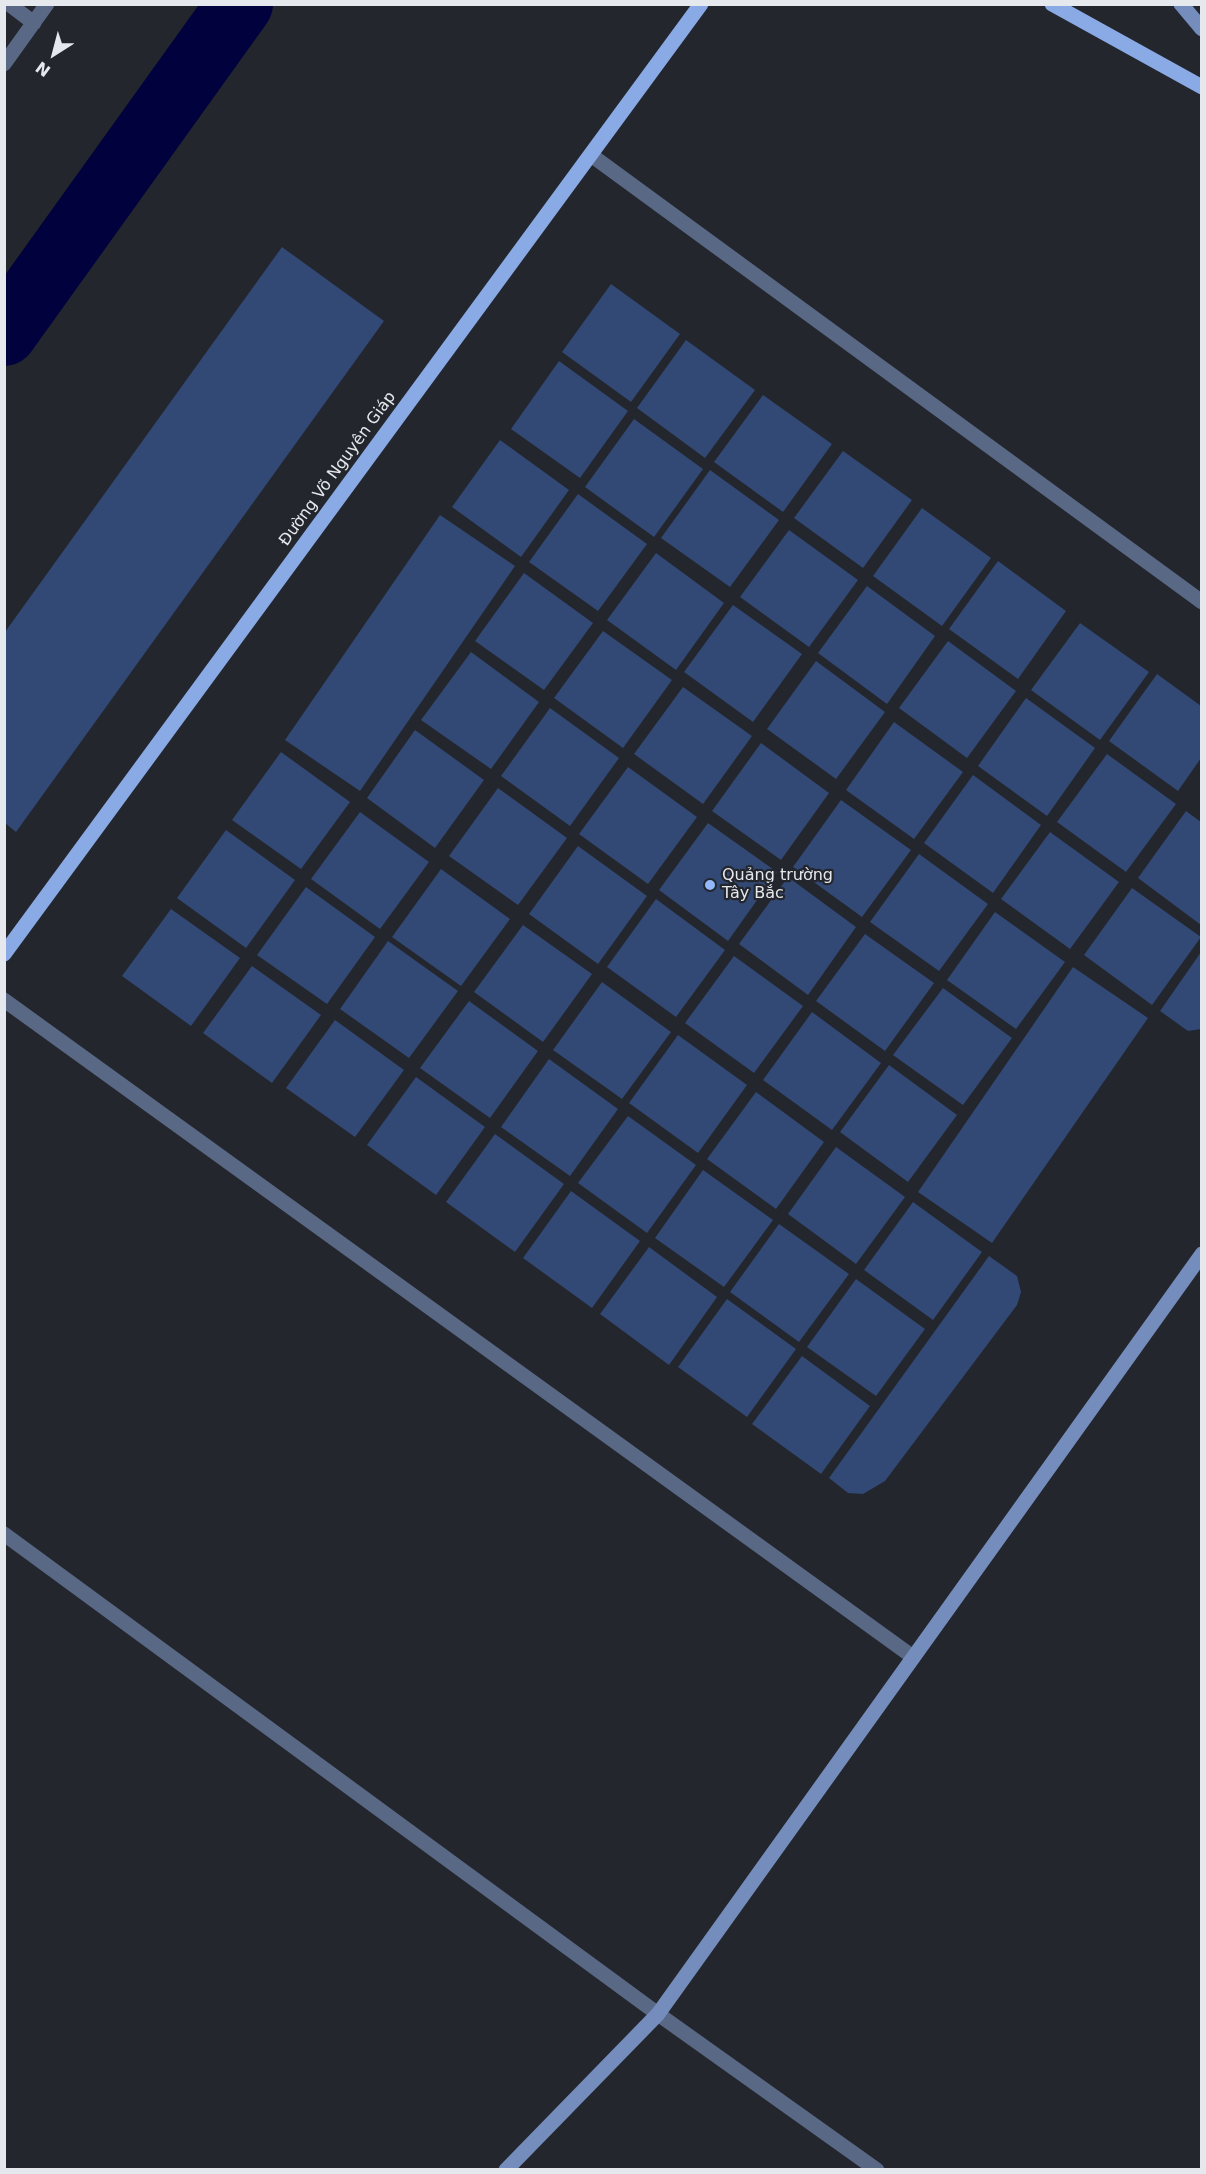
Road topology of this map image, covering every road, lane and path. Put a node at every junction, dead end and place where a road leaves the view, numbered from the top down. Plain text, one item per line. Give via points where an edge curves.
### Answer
1 (9, 4) edge
2 (47, 4) edge
3 (701, 4) edge
4 (1052, 4) edge
5 (1181, 4) edge
6 (33, 23) junction
7 (1202, 29) edge
8 (4, 64) edge
9 (1202, 87) edge
10 (591, 155) junction
11 (1202, 602) edge
12 (4, 954) edge
13 (4, 1000) edge
14 (1202, 1254) edge
15 (4, 1534) edge
16 (913, 1657) junction
17 (658, 2014) junction
18 (506, 2169) edge
19 (877, 2169) edge

1 - 6 street
2 - 6 street
3 - 10 main road, Đường Võ Nguyên Giáp
4 - 9 main road
5 - 7 street
6 - 8 street
10 - 11 street
10 - 12 main road, Đường Võ Nguyên Giáp
13 - 16 street
14 - 16 street
15 - 17 street
16 - 17 street
17 - 18 street
17 - 19 street

